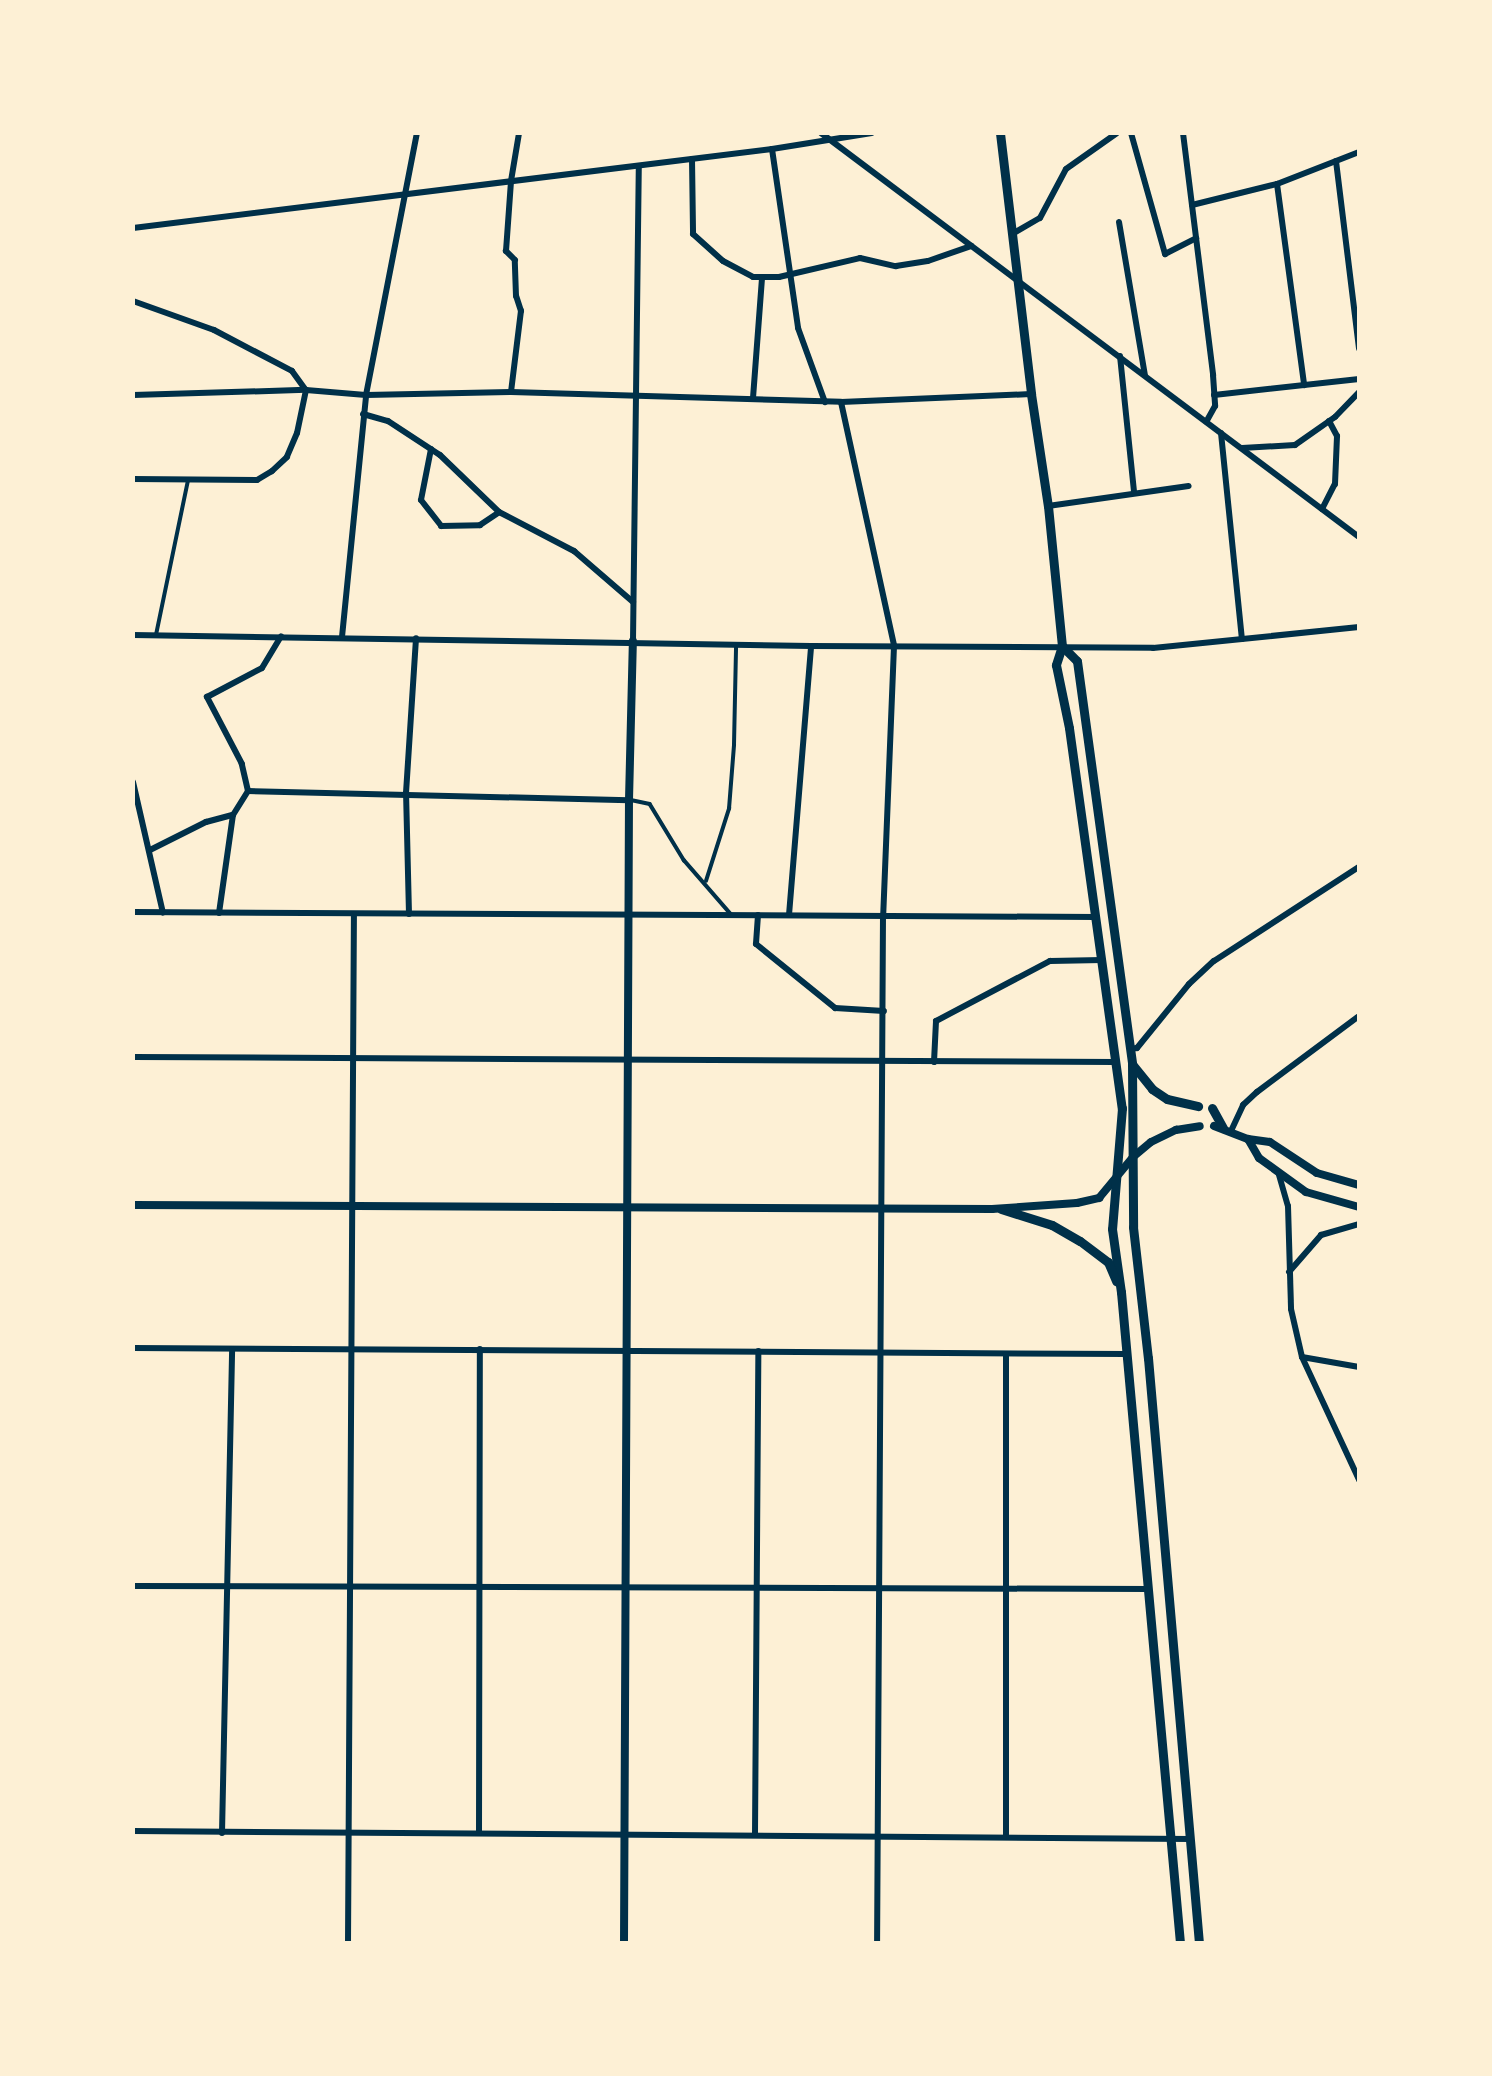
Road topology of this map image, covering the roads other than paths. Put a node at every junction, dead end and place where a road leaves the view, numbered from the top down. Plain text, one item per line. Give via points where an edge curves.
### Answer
1 (417, 133) edge
2 (519, 133) edge
3 (821, 133) edge
4 (872, 133) edge
5 (1000, 133) edge
6 (1117, 133) edge
7 (1131, 133) edge
8 (1183, 133) edge
9 (829, 139) junction
10 (772, 149) junction
11 (1359, 152) edge
12 (692, 159) junction
13 (1336, 161) junction
14 (639, 166) junction
15 (511, 181) junction
16 (1277, 184) junction
17 (406, 194) junction
18 (1192, 205) junction
19 (1119, 222) dead end
20 (133, 228) edge
21 (1012, 234) junction
22 (1196, 238) junction
23 (971, 246) junction
24 (790, 274) junction
25 (762, 277) junction
26 (1017, 279) junction
27 (133, 301) edge
28 (1359, 349) edge
29 (1120, 356) junction
30 (1145, 375) junction
31 (1359, 379) edge
32 (1304, 385) junction
33 (306, 390) junction
34 (511, 392) junction
35 (1359, 392) edge
36 (1031, 394) junction
37 (133, 395) edge
38 (366, 395) junction
39 (1214, 395) junction
40 (635, 396) junction
41 (753, 398) junction
42 (825, 402) junction
43 (841, 402) junction
44 (363, 414) junction
45 (1329, 421) junction
46 (1206, 422) junction
47 (1221, 433) junction
48 (1241, 448) junction
49 (431, 449) junction
50 (133, 479) edge
51 (188, 479) junction
52 (1189, 486) dead end
53 (1134, 492) junction
54 (1048, 506) junction
55 (1322, 509) junction
56 (499, 512) junction
57 (1359, 537) edge
58 (633, 602) junction
59 (1359, 626) edge
60 (133, 635) edge
61 (156, 635) junction
62 (282, 636) junction
63 (342, 637) junction
64 (416, 638) junction
65 (1242, 639) junction
66 (633, 641) junction
67 (736, 644) junction
68 (811, 646) junction
69 (894, 646) junction
70 (1062, 646) junction
71 (133, 782) edge
72 (248, 791) junction
73 (406, 793) junction
74 (629, 800) junction
75 (233, 815) junction
76 (150, 850) junction
77 (1359, 867) edge
78 (706, 881) junction
79 (133, 912) edge
80 (163, 913) junction
81 (219, 913) junction
82 (630, 913) junction
83 (354, 914) junction
84 (409, 914) junction
85 (758, 915) junction
86 (789, 915) junction
87 (883, 915) junction
88 (733, 916) junction
89 (1096, 918) junction
90 (1102, 960) junction
91 (884, 1011) junction
92 (1359, 1016) edge
93 (1130, 1049) junction
94 (133, 1057) edge
95 (355, 1059) junction
96 (630, 1059) junction
97 (883, 1061) junction
98 (934, 1062) junction
99 (1115, 1062) junction
100 (1132, 1064) junction
101 (1198, 1106) dead end
102 (1212, 1108) dead end
103 (1200, 1126) dead end
104 (1223, 1128) junction
105 (1248, 1139) junction
106 (1133, 1157) junction
107 (1279, 1175) junction
108 (1118, 1177) junction
109 (1359, 1185) edge
110 (133, 1205) edge
111 (355, 1206) junction
112 (629, 1208) junction
113 (1359, 1208) edge
114 (883, 1209) junction
115 (1001, 1209) junction
116 (1359, 1224) edge
117 (1289, 1272) junction
118 (1121, 1292) junction
119 (133, 1348) edge
120 (232, 1349) junction
121 (480, 1349) junction
122 (354, 1350) junction
123 (628, 1350) junction
124 (758, 1351) junction
125 (882, 1352) junction
126 (1126, 1354) junction
127 (1006, 1355) junction
128 (1303, 1357) junction
129 (1359, 1367) edge
130 (1359, 1480) edge
131 (133, 1586) edge
132 (225, 1586) junction
133 (352, 1587) junction
134 (481, 1588) junction
135 (626, 1589) junction
136 (756, 1589) junction
137 (1149, 1589) junction
138 (879, 1590) junction
139 (1006, 1590) junction
140 (133, 1831) edge
141 (349, 1832) junction
142 (222, 1833) junction
143 (480, 1833) junction
144 (624, 1833) junction
145 (755, 1834) junction
146 (878, 1835) junction
147 (1006, 1837) junction
148 (1170, 1839) junction
149 (1191, 1839) junction
150 (348, 1943) edge
151 (624, 1943) edge
152 (877, 1943) edge
153 (1180, 1943) edge
154 (1199, 1943) edge

1 - 17 street
2 - 15 street
3 - 9 street
4 - 9 street
5 - 21 main road
6 - 21 street via 1066,169 1040,218
7 - 22 street via 1166,254
8 - 18 street
9 - 10 street
9 - 23 street
10 - 12 street
10 - 24 street
11 - 13 street
12 - 14 street
12 - 25 street via 693,234 723,261
13 - 16 street
13 - 28 street
14 - 15 street
14 - 40 street
15 - 17 street
15 - 34 street via 506,251 515,260 521,311
16 - 18 street
16 - 32 street
17 - 20 street
17 - 38 street
18 - 22 street
19 - 30 street
21 - 26 main road
22 - 39 street
23 - 24 street via 896,266 860,258
23 - 26 street
24 - 25 street
24 - 42 street via 798,328
25 - 41 street
26 - 29 street
26 - 36 main road
27 - 33 street via 214,330 292,371
29 - 30 street
29 - 53 street
30 - 46 street
31 - 32 street
32 - 39 street
33 - 37 street
33 - 38 street
33 - 51 street via 287,457 272,471 257,480
34 - 38 street
34 - 40 street
35 - 45 street
36 - 43 street
36 - 54 main road
38 - 44 street
39 - 46 street
40 - 41 street
40 - 58 street
41 - 42 street
42 - 43 street
43 - 69 street
44 - 49 street via 388,421
44 - 63 street
45 - 48 street via 1295,445
45 - 55 street via 1336,436 1335,484
46 - 47 street
47 - 48 street
47 - 65 street
48 - 55 street
49 - 56 street
49 - 56 street via 421,500 442,526 480,525
50 - 51 street
51 - 61 lane
52 - 53 street
53 - 54 street
54 - 70 main road
55 - 57 street
56 - 58 street via 573,551
58 - 66 street
59 - 65 street
60 - 61 street
61 - 62 street
62 - 63 street
62 - 72 street via 262,668 207,697 242,764
63 - 64 street
64 - 66 street
64 - 73 street
65 - 70 street via 1153,648
66 - 67 street
66 - 74 street
67 - 68 street
67 - 78 lane via 729,809
68 - 69 street
68 - 86 street
69 - 70 street
69 - 87 street
70 - 89 main road via 1056,665
70 - 93 main road via 1077,661
71 - 76 street
72 - 73 street
72 - 75 street
73 - 74 street
73 - 84 street
74 - 78 lane via 650,804 684,860
74 - 82 street
75 - 76 street via 206,822
75 - 81 street
76 - 80 street
77 - 93 street via 1214,961 1137,1048
78 - 88 lane
79 - 80 street
80 - 81 street
81 - 83 street
82 - 84 street
82 - 88 street
82 - 96 street
83 - 84 street
83 - 95 street
85 - 86 street
85 - 88 street
85 - 91 street via 756,944 835,1008
86 - 87 street
87 - 89 street
87 - 91 street
89 - 90 main road
90 - 98 street via 1050,961 936,1021
90 - 99 main road
91 - 97 street
92 - 104 street via 1257,1092
93 - 100 main road
94 - 95 street
95 - 96 street
95 - 111 street
96 - 97 street
96 - 112 street
97 - 98 street
97 - 114 street
98 - 99 street
99 - 108 main road via 1122,1108
100 - 101 main road via 1152,1089 1167,1099
100 - 106 main road
102 - 104 main road
103 - 106 street via 1176,1129
104 - 105 street
105 - 107 street via 1259,1158
105 - 109 street via 1270,1142 1317,1173
106 - 108 street
106 - 149 main road via 1133,1227 1149,1358
107 - 113 street via 1306,1192
107 - 117 street via 1288,1206
108 - 115 street via 1098,1198
108 - 118 main road via 1112,1229
110 - 111 street
111 - 112 street
111 - 122 street
112 - 114 street
112 - 123 street
114 - 115 street
114 - 125 street
115 - 118 main road via 1052,1225 1080,1241 1108,1262
116 - 117 street via 1321,1235
117 - 128 street via 1291,1309
118 - 126 main road
119 - 120 street
120 - 122 street
120 - 132 street
121 - 122 street
121 - 123 street
121 - 134 street
122 - 133 street
123 - 124 street
123 - 135 street
124 - 125 street
124 - 136 street
125 - 127 street
125 - 138 street
126 - 127 street
126 - 137 main road
127 - 139 street
128 - 129 street
128 - 130 street
131 - 132 street
132 - 133 street
132 - 142 street
133 - 134 street
133 - 141 street
134 - 135 street
134 - 143 street
135 - 136 street
135 - 144 street
136 - 138 street
136 - 145 street
137 - 139 street
137 - 148 main road
138 - 139 street
138 - 146 street
139 - 147 street
140 - 142 street
141 - 142 street
141 - 143 street
141 - 150 street
143 - 144 street
144 - 145 street
144 - 151 street
145 - 146 street
146 - 147 street
146 - 152 street
147 - 148 street
148 - 149 street
148 - 153 main road
149 - 154 main road

